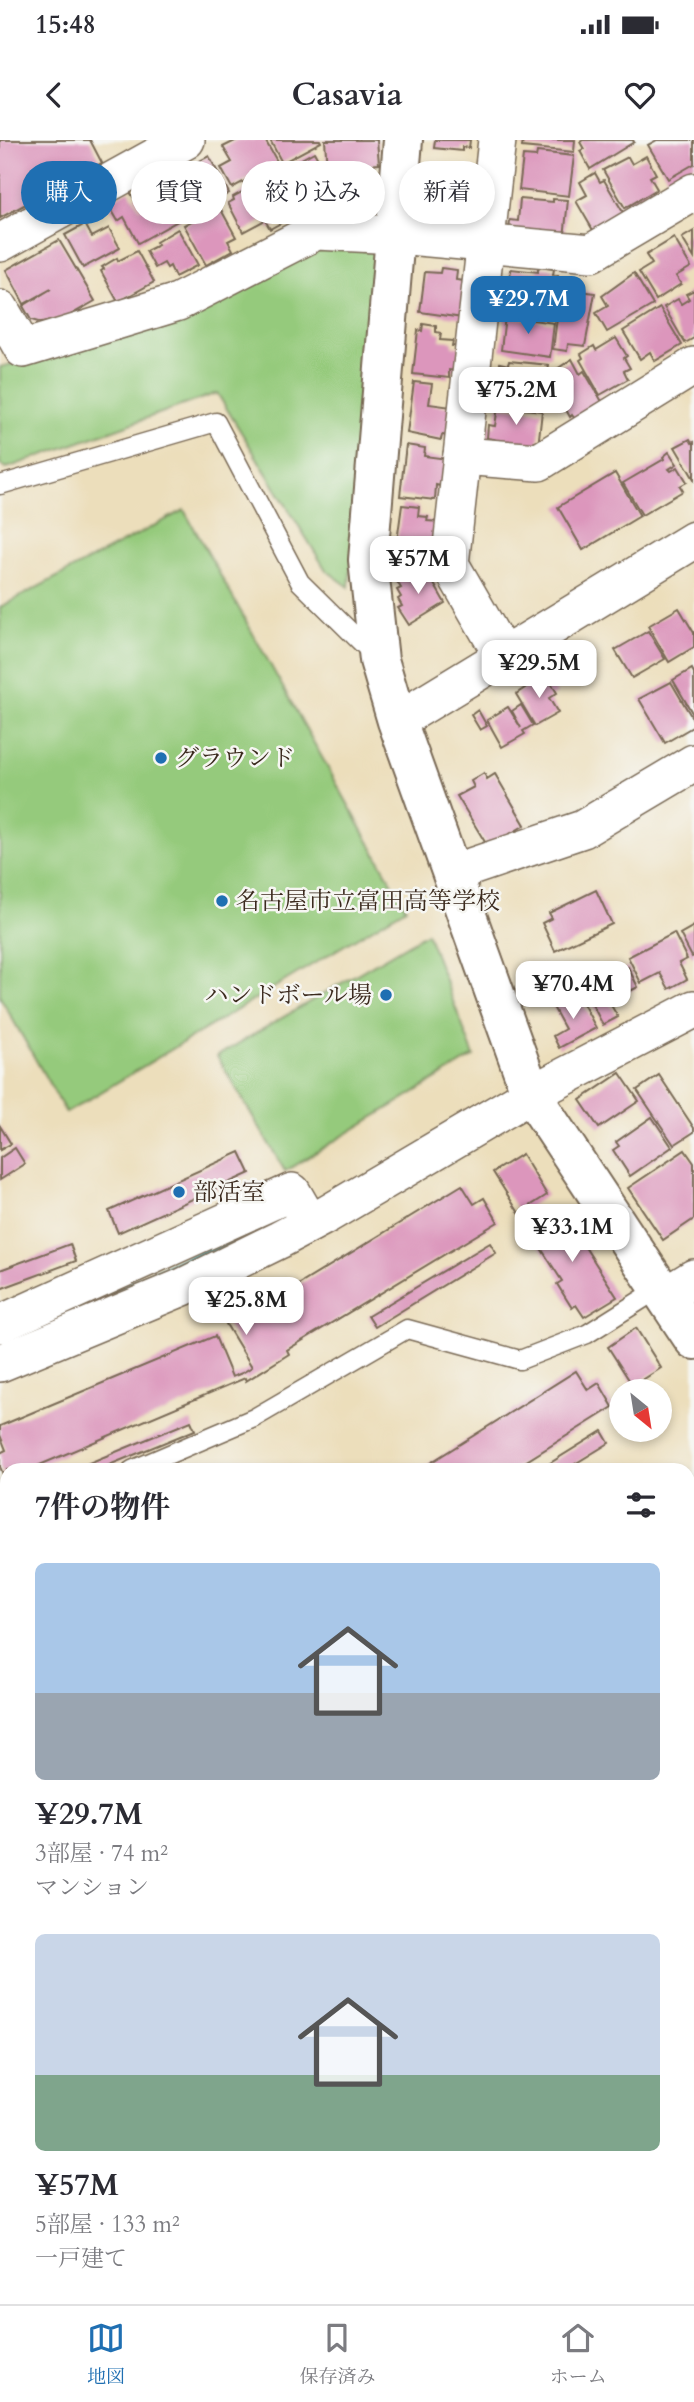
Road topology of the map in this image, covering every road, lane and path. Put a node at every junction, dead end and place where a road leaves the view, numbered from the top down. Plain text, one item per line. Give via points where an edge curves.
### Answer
1 (186, 140) edge
2 (403, 140) edge
3 (497, 140) edge
4 (694, 192) edge
5 (397, 235) junction
6 (0, 243) edge
7 (486, 244) junction
8 (0, 309) edge
9 (694, 366) edge
10 (462, 456) junction
11 (0, 485) edge
12 (694, 540) edge
13 (503, 656) junction
14 (379, 660) junction
15 (397, 721) junction
16 (694, 763) edge
17 (453, 873) junction
18 (694, 1009) edge
19 (531, 1094) junction
20 (310, 1223) junction
21 (673, 1288) edge
22 (0, 1324) edge
23 (694, 1340) edge
24 (0, 1363) edge
25 (148, 1463) edge

1 - 6 street
2 - 5 street
3 - 7 street
4 - 7 street via 591,253
5 - 7 street
5 - 8 street via 316,231 178,302 23,349
5 - 14 street via 368,560
7 - 10 street
9 - 10 street via 539,462
10 - 13 street via 450,564
11 - 14 lane via 216,422 300,582
12 - 13 street
13 - 15 street
14 - 15 street
15 - 17 street
16 - 17 street via 583,829
17 - 19 street
18 - 19 street
19 - 20 street
19 - 21 street
20 - 22 street via 292,1192
20 - 24 street via 184,1287
21 - 23 street
21 - 25 lane via 587,1334 520,1360 407,1329 254,1418

